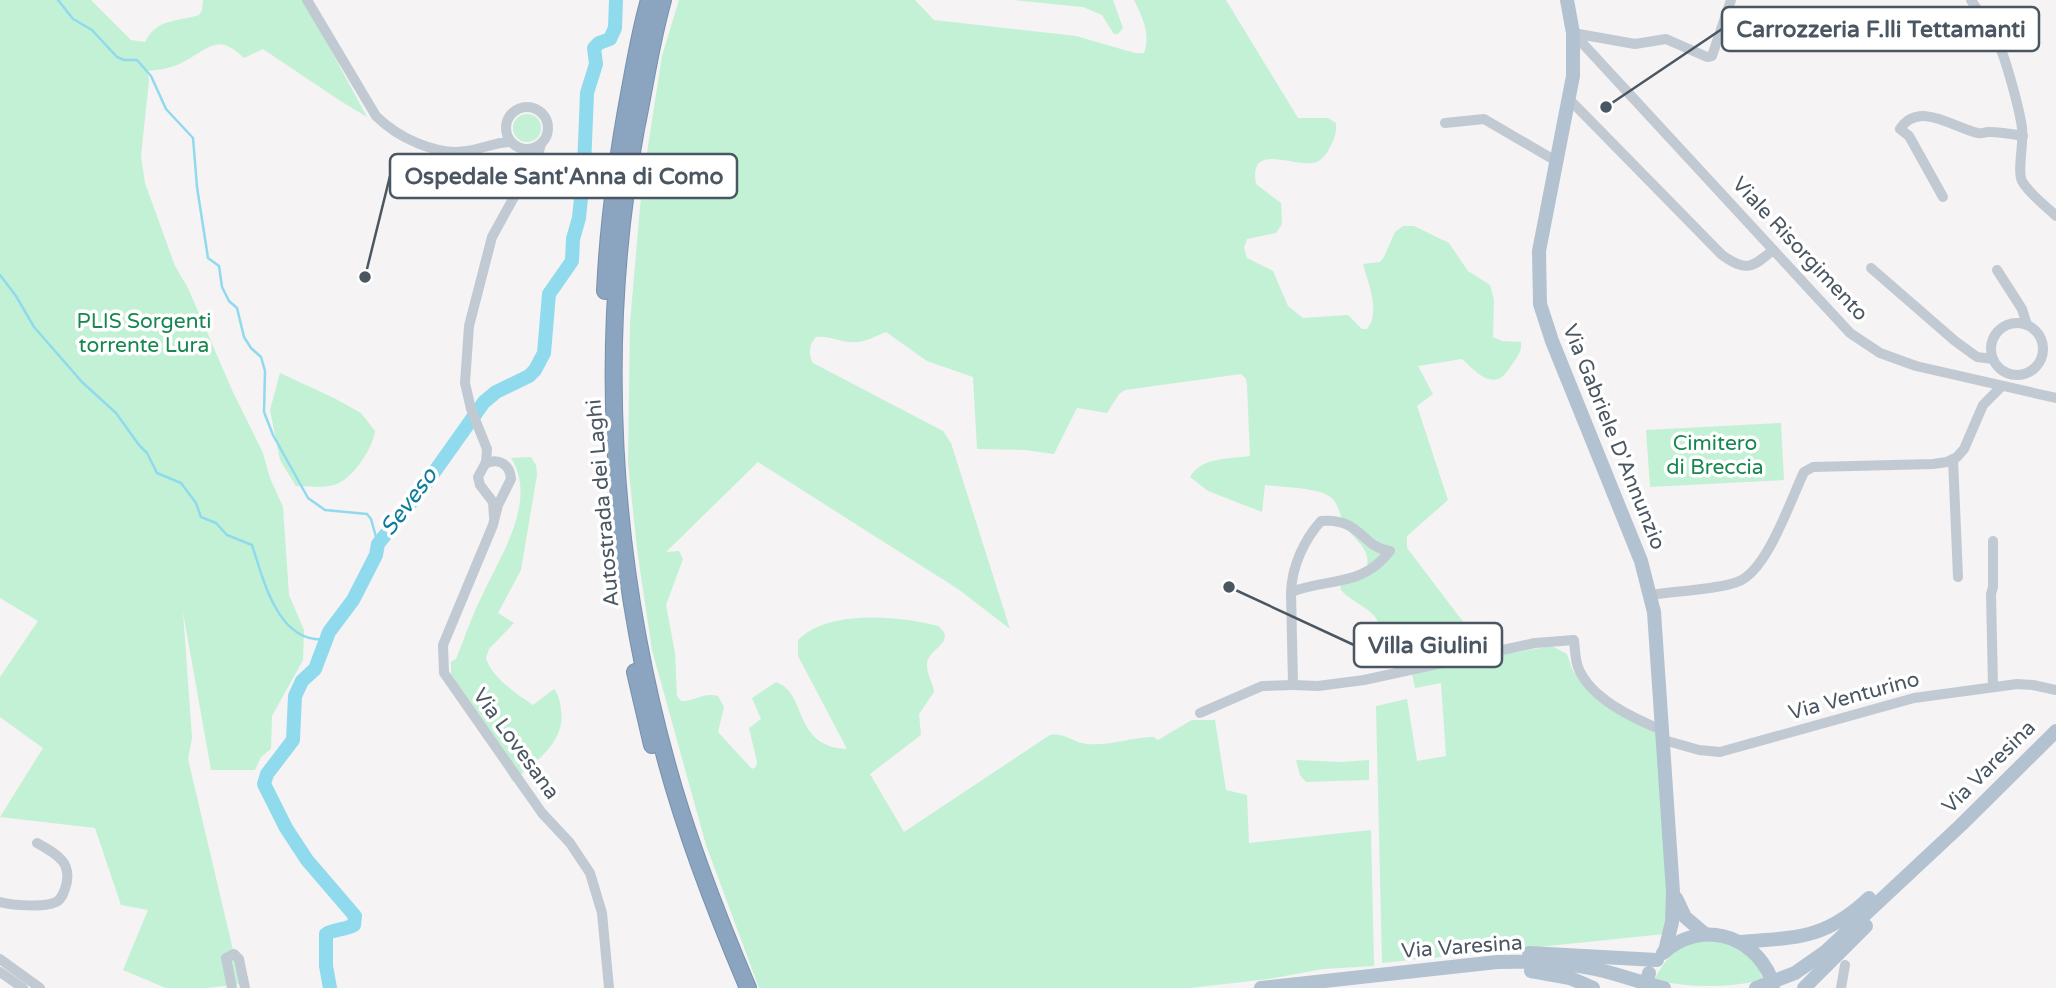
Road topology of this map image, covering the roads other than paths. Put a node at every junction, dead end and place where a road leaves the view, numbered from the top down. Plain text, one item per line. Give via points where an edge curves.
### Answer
1 (307, 0) edge
2 (649, 0) edge
3 (663, 0) edge
4 (1567, 0) edge
5 (1731, 0) edge
6 (1971, 0) edge
7 (1573, 33) junction
8 (1569, 99) junction
9 (1445, 123) dead end
10 (505, 129) junction
11 (2023, 136) junction
12 (510, 142) junction
13 (495, 143) junction
14 (541, 145) junction
15 (528, 150) junction
16 (1556, 161) junction
17 (1943, 197) dead end
18 (2056, 216) edge
19 (1773, 250) junction
20 (1871, 268) dead end
21 (1997, 270) dead end
22 (2027, 325) junction
23 (470, 331) junction
24 (1993, 359) junction
25 (2029, 373) junction
26 (2001, 387) junction
27 (2031, 393) junction
28 (2056, 398) edge
29 (481, 434) junction
30 (1952, 459) junction
31 (500, 462) junction
32 (486, 463) junction
33 (504, 491) junction
34 (487, 492) junction
35 (494, 517) junction
36 (1993, 541) dead end
37 (1958, 577) dead end
38 (1291, 592) junction
39 (1650, 595) junction
40 (1293, 685) junction
41 (1993, 687) junction
42 (2056, 690) edge
43 (1200, 713) dead end
44 (2056, 731) edge
45 (1664, 735) junction
46 (2000, 786) junction
47 (37, 843) dead end
48 (1674, 892) junction
49 (0, 902) edge
50 (604, 933) junction
51 (1704, 934) junction
52 (1741, 942) junction
53 (1661, 956) junction
54 (0, 960) edge
55 (1845, 965) dead end
56 (0, 972) edge
57 (1383, 974) junction
58 (1772, 983) edge
59 (23, 988) edge
60 (40, 988) edge
61 (232, 988) edge
62 (245, 988) edge
63 (609, 988) edge
64 (617, 988) edge
65 (737, 988) edge
66 (748, 988) edge
67 (1261, 988) edge
68 (1593, 988) edge
69 (1645, 988) edge
70 (1664, 988) edge
71 (1756, 988) edge
72 (1804, 988) edge
73 (1841, 988) edge

1 - 13 street via 383,123 444,151 463,152
2 - 65 highway, Autostrada dei Laghi via 622,129 607,240 603,346 612,540 643,716 691,872
3 - 66 highway, Autostrada dei Laghi via 627,178 617,272 613,381 619,499 633,612 667,763 701,872
4 - 7 main road, Via Gabriele D'Annunzio
5 - 7 street via 1712,56 1666,39 1635,44
6 - 11 street via 1999,43
7 - 8 main road, Via Gabriele D'Annunzio
7 - 19 street, Viale Risorgimento
8 - 16 main road, Via Gabriele D'Annunzio
8 - 19 street via 1728,260 1751,266
9 - 16 street via 1484,119
10 - 12 street
10 - 13 street
10 - 14 street via 516,110 536,109 548,125
11 - 17 street via 1980,133 1929,115 1909,119 1900,129 1909,136
11 - 18 street via 2021,179
12 - 13 street
12 - 15 street
14 - 15 street
14 - 23 street via 530,180 497,239
15 - 23 street via 529,170 488,248
16 - 39 main road, Via Gabriele D'Annunzio via 1539,251 1540,304 1641,561
19 - 26 street, Viale Risorgimento via 1850,333 1880,353
20 - 24 street via 1955,341 1977,357
21 - 22 street
22 - 24 street via 2010,324 1996,334
22 - 25 street via 2043,344 2041,361
23 - 29 street via 465,383
24 - 25 street via 2012,375
25 - 27 street
26 - 27 street, Viale Risorgimento
26 - 30 street via 1983,405 1964,449
27 - 28 street, Viale Risorgimento
29 - 31 street
29 - 32 street
30 - 37 street
30 - 39 street via 1933,464 1813,467 1804,472 1764,559 1753,573 1735,583
31 - 32 street
31 - 33 street via 511,473
32 - 34 street via 478,477
33 - 34 street
33 - 35 street, Via Lovesana
34 - 35 street
35 - 50 street, Via Lovesana via 443,645 444,673 542,813 582,860 596,890
36 - 41 street
38 - 38 street via 1309,534 1321,521 1351,526 1381,550 1390,551 1379,565 1357,578
38 - 40 street
39 - 45 main road, Via Gabriele D'Annunzio
40 - 43 street via 1262,687
40 - 45 street, Via Venturino via 1364,680 1535,643 1573,640 1581,672 1602,697
41 - 42 street, Via Venturino via 2030,684
41 - 45 street, Via Venturino via 1914,698 1720,752 1699,750
44 - 46 main road, Via Varesina
45 - 48 main road, Via Gabriele D'Annunzio
46 - 52 main road via 1838,922 1803,936
46 - 71 main road, Via Varesina via 1825,952 1795,973
46 - 72 main road via 1952,844
47 - 49 street via 59,855 65,867 68,875 62,897 55,903
48 - 51 main road, Via Gabriele D'Annunzio via 1685,917
48 - 53 main road, Via Gabriele D'Annunzio via 1672,922
50 - 63 street, Via Lovesana
50 - 64 street
51 - 52 main road
51 - 53 main road via 1681,940
52 - 58 main road via 1757,955
53 - 57 main road via 1509,953 1424,963
53 - 69 main road, bridge
54 - 60 street
55 - 73 street
56 - 59 street
57 - 67 main road, Via Varesina
57 - 68 main road via 1527,971 1555,974
57 - 70 main road, Via Varesina via 1497,962 1544,963 1596,969
61 - 62 street via 226,958 234,954

